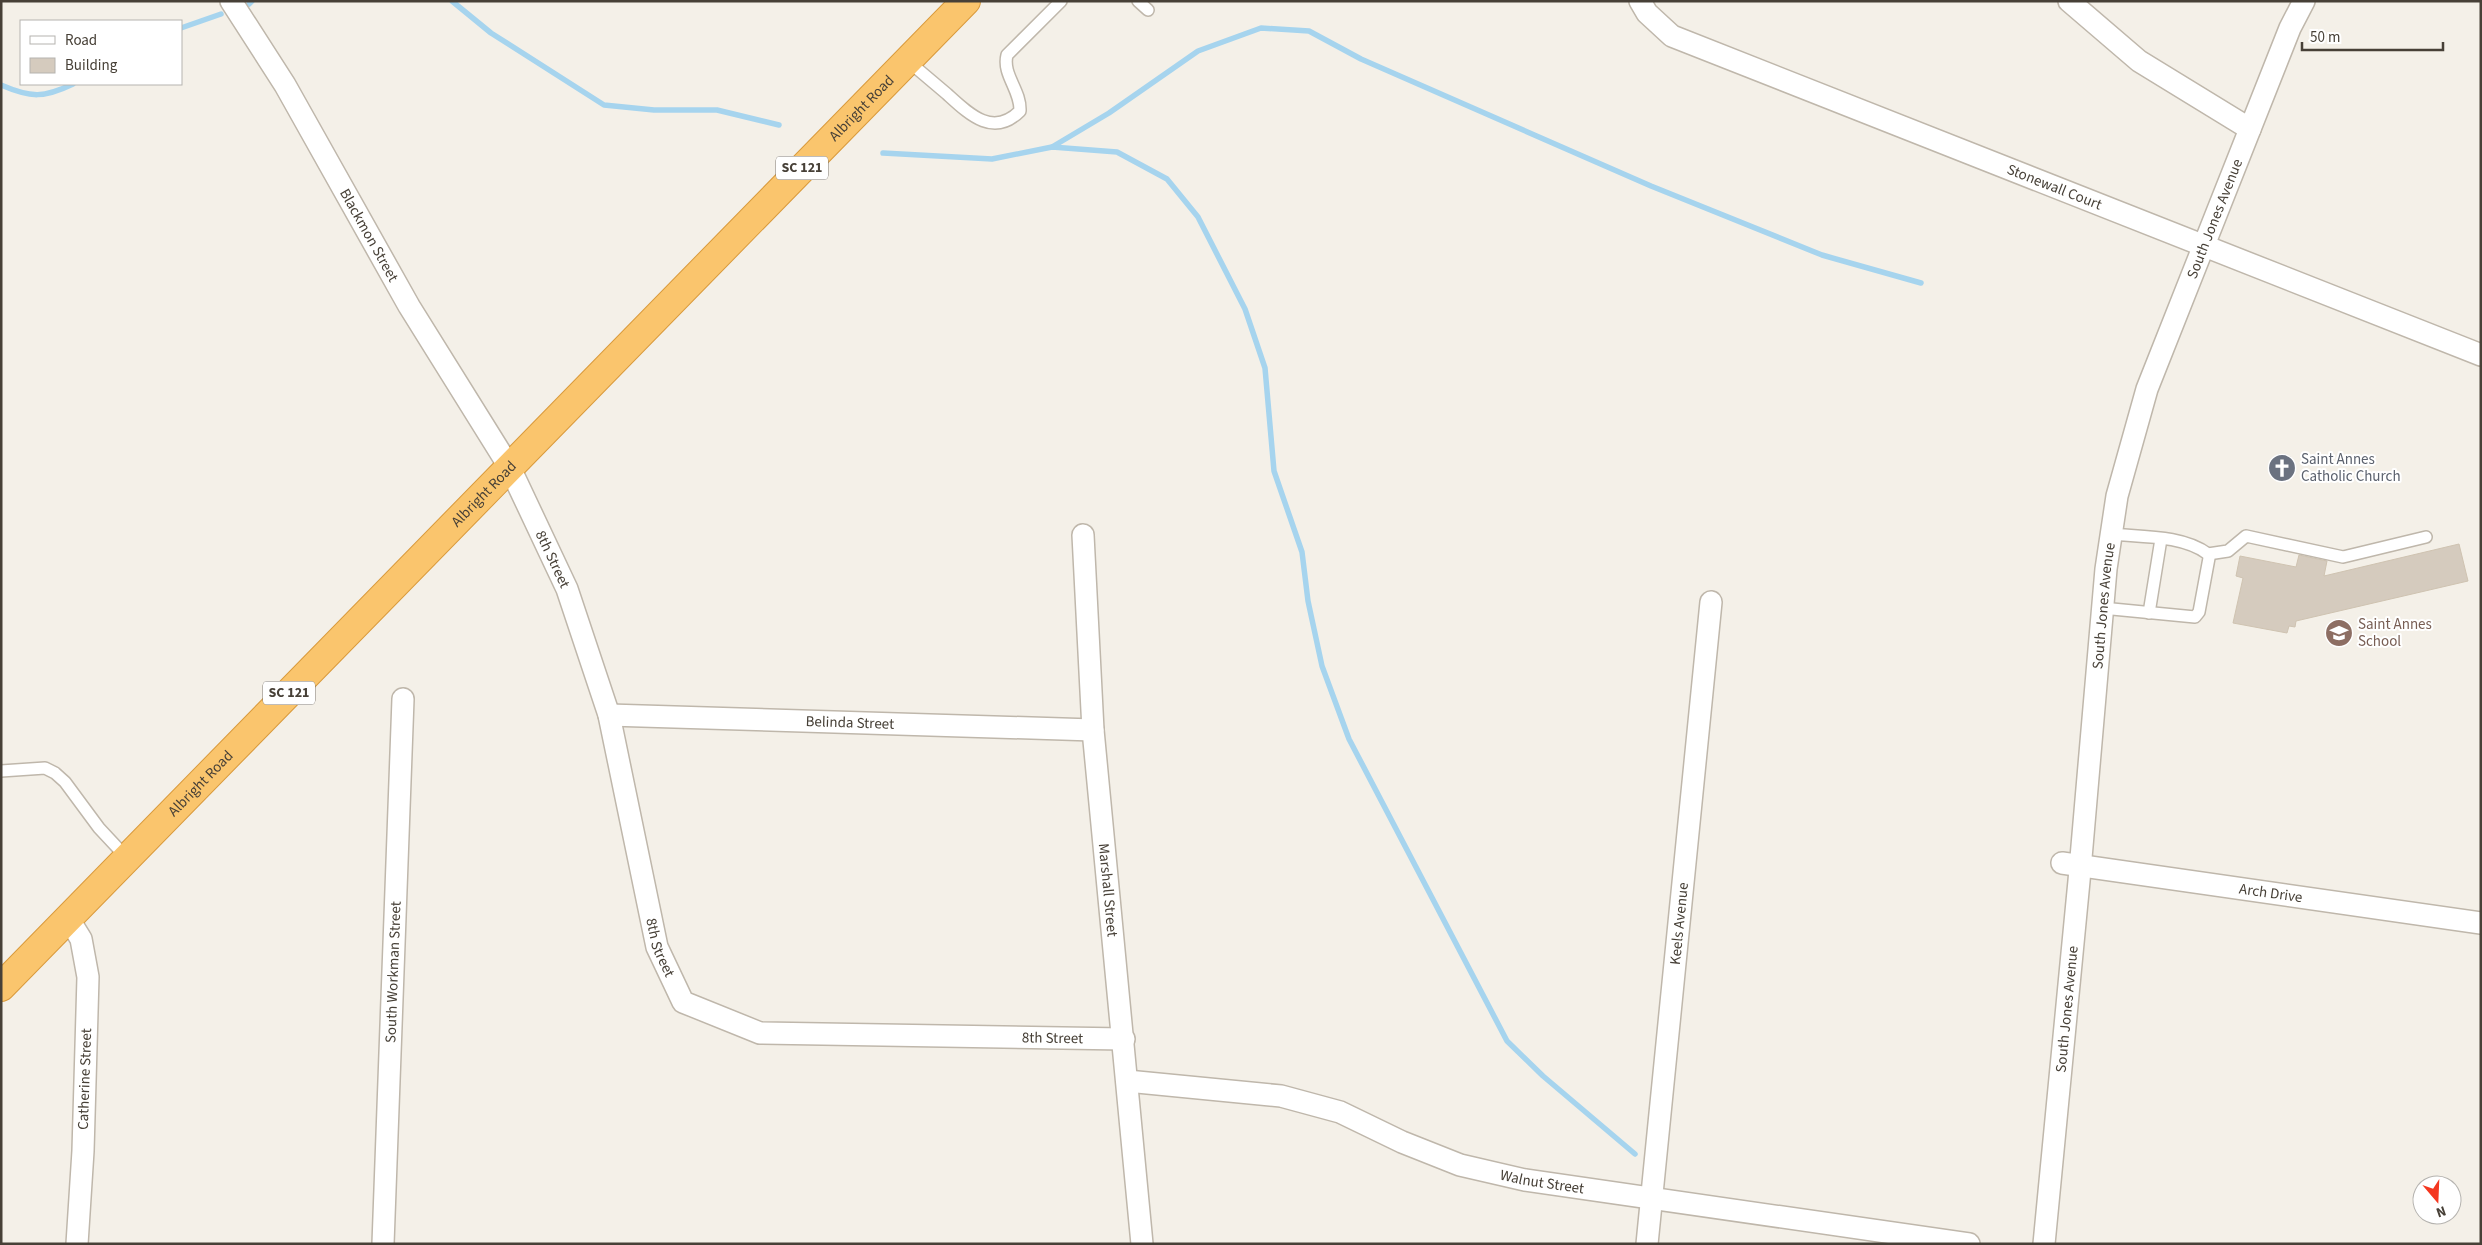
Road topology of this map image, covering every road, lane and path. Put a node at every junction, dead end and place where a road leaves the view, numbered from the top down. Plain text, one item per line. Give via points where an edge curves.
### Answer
1 (231, 1) edge
2 (966, 1) edge
3 (1061, 1) edge
4 (1138, 1) edge
5 (1640, 1) edge
6 (2069, 1) edge
7 (2304, 1) edge
8 (1148, 10) dead end
9 (908, 61) junction
10 (2250, 130) junction
11 (2204, 246) junction
12 (2481, 355) edge
13 (510, 468) junction
14 (2111, 534) junction
15 (1083, 535) dead end
16 (2426, 536) dead end
17 (2161, 540) junction
18 (2208, 554) junction
19 (1711, 602) dead end
20 (2102, 608) junction
21 (2150, 613) junction
22 (403, 699) dead end
23 (609, 715) junction
24 (1092, 730) junction
25 (1, 771) edge
26 (127, 858) junction
27 (2071, 864) junction
28 (68, 918) junction
29 (2481, 923) edge
30 (1, 987) edge
31 (1124, 1039) junction
32 (1127, 1081) junction
33 (1651, 1199) junction
34 (77, 1244) edge
35 (383, 1244) edge
36 (1142, 1244) edge
37 (1647, 1244) edge
38 (1969, 1244) edge
39 (2044, 1244) edge

1 - 13 street, Blackmon Street via 285,85 409,306
2 - 9 highway, Albright Road / SC 121
3 - 9 lane via 1007,55 1005,64 1021,101 1020,111 1012,119 993,123 970,114
4 - 8 lane
5 - 11 street, Stonewall Court via 1647,13 1672,36
6 - 10 street via 2139,61
7 - 10 street, South Jones Avenue
9 - 13 highway, Albright Road / SC 121
10 - 11 street, South Jones Avenue
11 - 12 street, Stonewall Court
11 - 14 street, South Jones Avenue via 2146,389 2117,496
13 - 23 street, 8th Street via 567,589
13 - 26 highway, Albright Road / SC 121
14 - 17 lane
14 - 20 street, South Jones Avenue
15 - 24 street, Marshall Street
16 - 18 lane via 2344,557 2246,536 2228,551
17 - 18 lane via 2199,547
17 - 21 lane
18 - 21 lane via 2199,612 2195,617
19 - 33 street, Keels Avenue
20 - 21 lane
20 - 27 street, South Jones Avenue
22 - 35 street, South Workman Street
23 - 24 street, Belinda Street
23 - 31 street, 8th Street via 657,947 683,1002 760,1033
24 - 31 street, Marshall Street
25 - 26 lane via 45,768 55,773
26 - 28 highway, Albright Road / SC 121
27 - 29 street, Arch Drive
27 - 39 street, South Jones Avenue
28 - 30 highway, Albright Road / SC 121
28 - 34 street, Catherine Street via 81,939 88,977
31 - 32 street, Marshall Street
32 - 33 street, Walnut Street via 1281,1096 1340,1112 1460,1165 1525,1180
32 - 36 street, Marshall Street
33 - 37 street, Keels Avenue
33 - 38 street, Walnut Street

